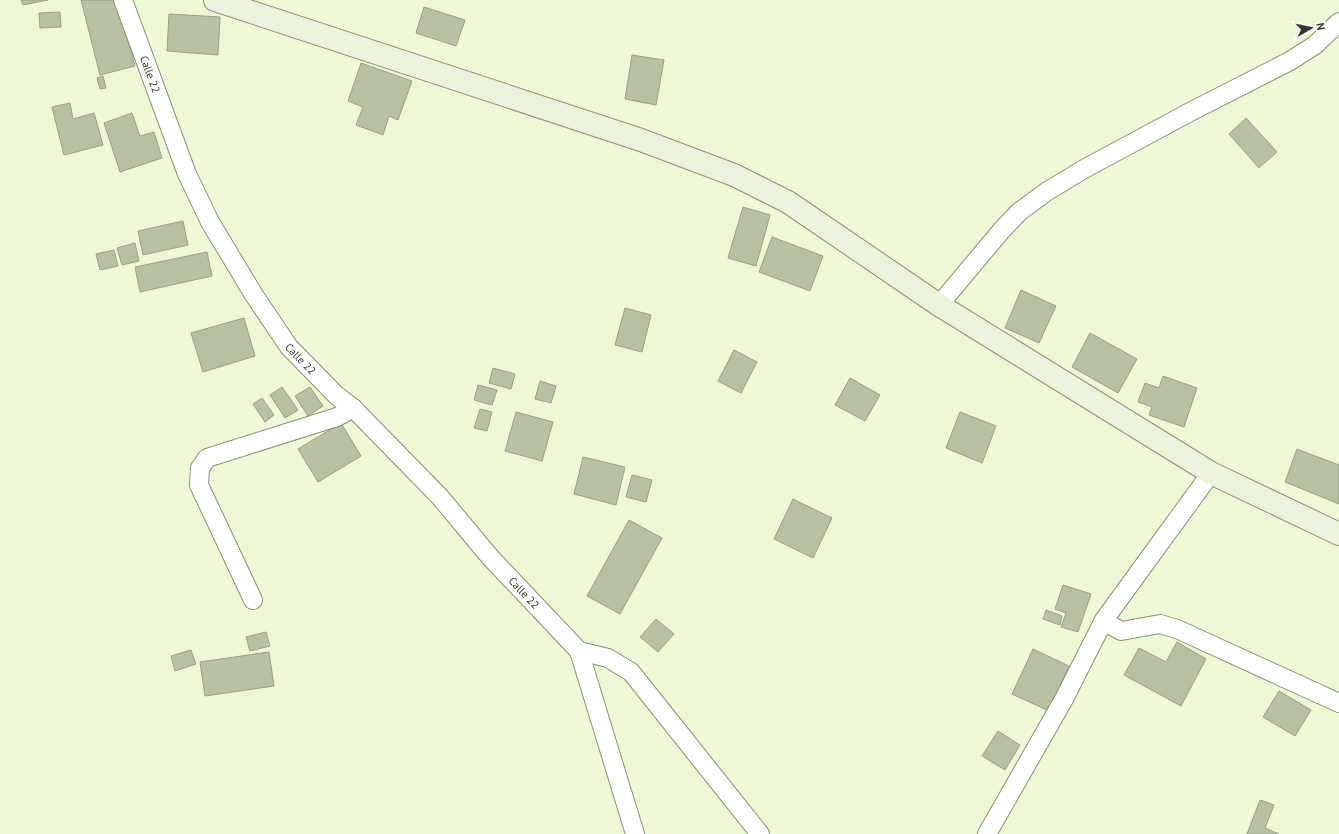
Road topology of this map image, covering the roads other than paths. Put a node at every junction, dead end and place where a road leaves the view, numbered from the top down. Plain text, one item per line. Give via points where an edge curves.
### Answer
1 (123, 0) edge
2 (215, 0) edge
3 (1339, 22) edge
4 (939, 305) junction
5 (352, 408) junction
6 (1211, 473) junction
7 (1339, 534) edge
8 (253, 600) dead end
9 (1104, 620) junction
10 (579, 651) junction
11 (1339, 703) edge
12 (635, 834) edge
13 (760, 834) edge
14 (987, 834) edge

1 - 5 street, Calle 22 via 187,174 210,222 289,347
2 - 4 street via 641,140 734,175 788,202
3 - 4 street via 1315,45 1290,61 1184,115 1046,192 1019,212 1000,231
4 - 6 street
5 - 8 street via 337,417 207,458 200,468 199,485
5 - 10 street, Calle 22 via 440,498 490,557
6 - 7 street
6 - 9 street
9 - 11 street via 1121,631 1160,624 1177,629
9 - 14 street via 1064,699
10 - 12 street
10 - 13 street via 608,658 630,672

